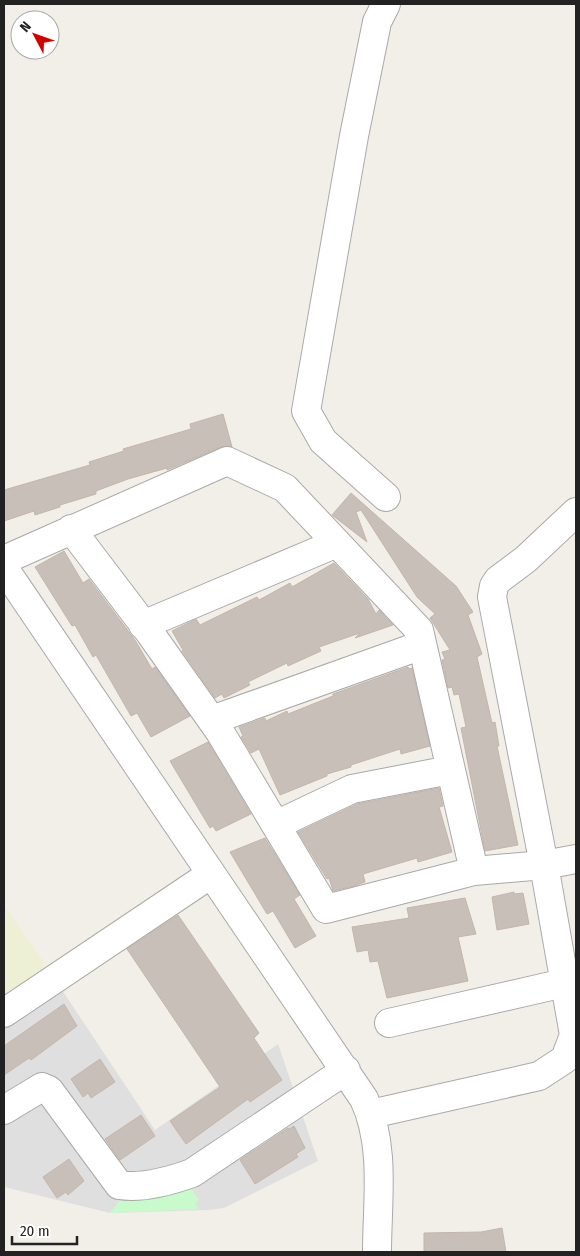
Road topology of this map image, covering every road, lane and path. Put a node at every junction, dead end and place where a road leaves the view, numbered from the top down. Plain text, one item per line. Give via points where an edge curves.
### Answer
1 (386, 4) edge
2 (386, 496) dead end
3 (576, 512) edge
4 (70, 529) junction
5 (337, 542) junction
6 (4, 560) edge
7 (4, 568) edge
8 (143, 625) junction
9 (422, 645) junction
10 (212, 720) junction
11 (450, 770) junction
12 (276, 825) junction
13 (576, 859) edge
14 (544, 865) junction
15 (474, 871) junction
16 (211, 874) junction
17 (564, 983) junction
18 (4, 1013) edge
19 (389, 1023) dead end
20 (571, 1060) edge
21 (346, 1070) junction
22 (4, 1110) edge
23 (371, 1114) junction
24 (377, 1252) edge

1 - 2 street via 377,22 354,136 306,411 323,441
3 - 14 street via 526,559 498,580 492,597
4 - 5 street via 227,461 285,488
4 - 6 street
4 - 8 street
5 - 8 street
5 - 9 street via 419,630
7 - 16 street
8 - 10 street
9 - 10 street
9 - 11 street
10 - 12 street
11 - 12 street via 352,789
11 - 15 street
12 - 15 street via 326,909
13 - 14 street
14 - 15 street
14 - 17 street
16 - 18 street
16 - 21 street
17 - 19 street
17 - 20 street via 574,1035
20 - 23 street via 539,1076
21 - 22 street via 192,1173 173,1180 130,1187 120,1185 49,1090 42,1087
21 - 23 street
23 - 24 street via 377,1143

